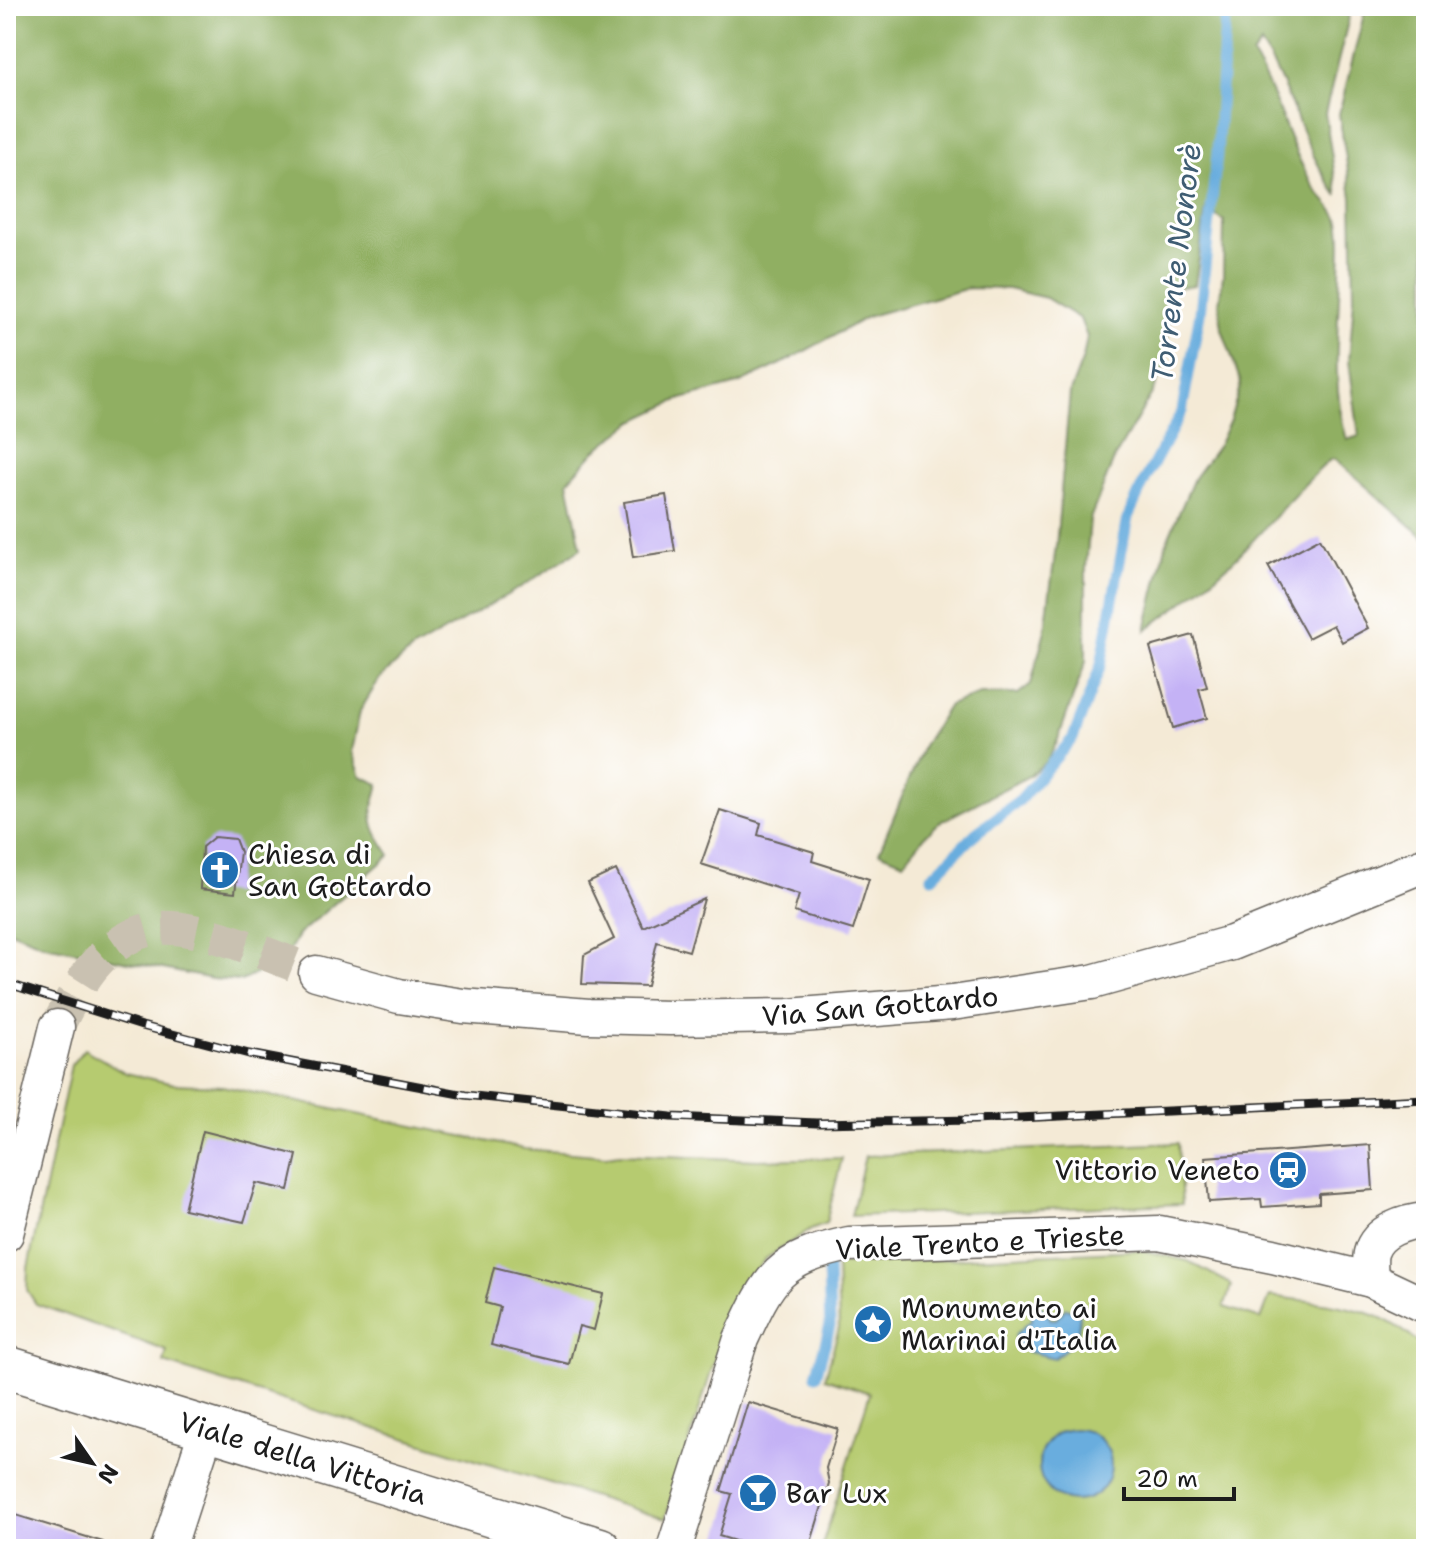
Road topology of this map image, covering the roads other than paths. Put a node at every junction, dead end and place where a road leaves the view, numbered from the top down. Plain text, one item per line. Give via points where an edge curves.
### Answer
1 (1426, 864) edge
2 (316, 973) tunnel mouth
3 (57, 1027) tunnel mouth
4 (1426, 1220) edge
5 (6, 1234) edge
6 (1371, 1280) junction
7 (1426, 1306) edge
8 (6, 1367) edge
9 (207, 1428) junction
10 (518, 1537) edge
11 (168, 1549) edge
12 (600, 1549) edge
13 (674, 1549) edge

1 - 2 street, Via San Gottardo via 1232,943 1092,982 952,1003 789,1016 589,1016 399,996
3 - 5 street
4 - 6 street via 1381,1236 1371,1252
6 - 7 street, Viale Trento e Trieste
6 - 13 street, Viale Trento e Trieste via 1159,1233 849,1244 815,1251 777,1275 752,1315
8 - 9 street, Viale della Vittoria
9 - 10 street, Viale della Vittoria
9 - 11 street
10 - 12 street, Viale della Vittoria

